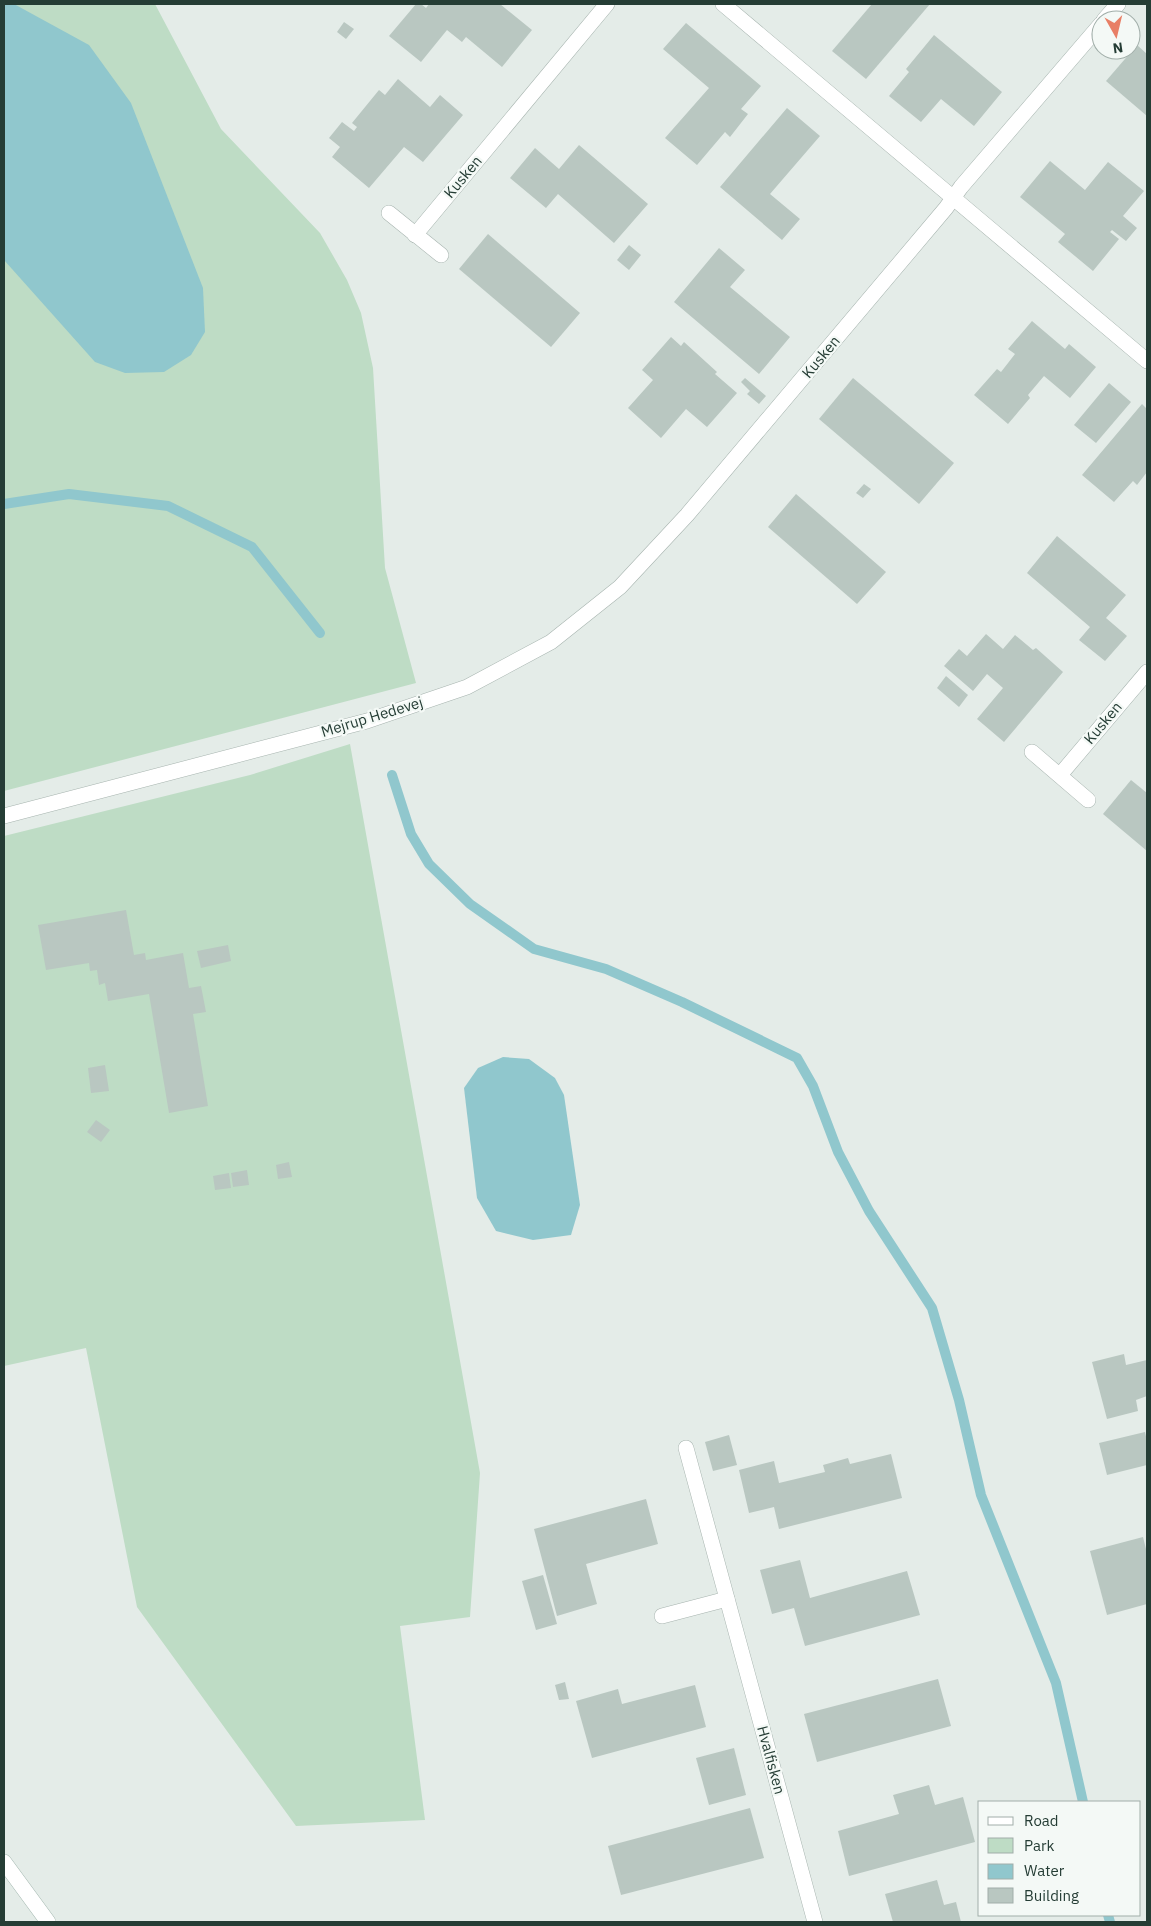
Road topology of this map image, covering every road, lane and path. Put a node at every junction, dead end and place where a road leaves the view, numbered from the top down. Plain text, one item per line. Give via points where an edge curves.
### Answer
1 (607, 4) edge
2 (723, 4) edge
3 (1091, 36) edge
4 (953, 198) junction
5 (389, 213) dead end
6 (415, 234) junction
7 (441, 255) dead end
8 (1147, 361) edge
9 (687, 515) joint
10 (1147, 672) edge
11 (1032, 752) dead end
12 (1060, 775) junction
13 (1088, 800) dead end
14 (4, 816) edge
15 (686, 1448) dead end
16 (727, 1598) junction
17 (662, 1616) dead end
18 (4, 1862) edge
19 (48, 1922) edge
20 (815, 1922) edge

1 - 6 street, Kusken
2 - 4 street
3 - 4 street, Kusken
4 - 8 street
4 - 9 street, Kusken
5 - 6 street
6 - 7 street
9 - 14 street, Mejrup Hedevej via 620,587 552,642 467,687 367,721
10 - 12 street, Kusken
11 - 12 street
12 - 13 street
15 - 16 street, Hvalfisken
16 - 17 street
16 - 20 street, Hvalfisken
18 - 19 street

